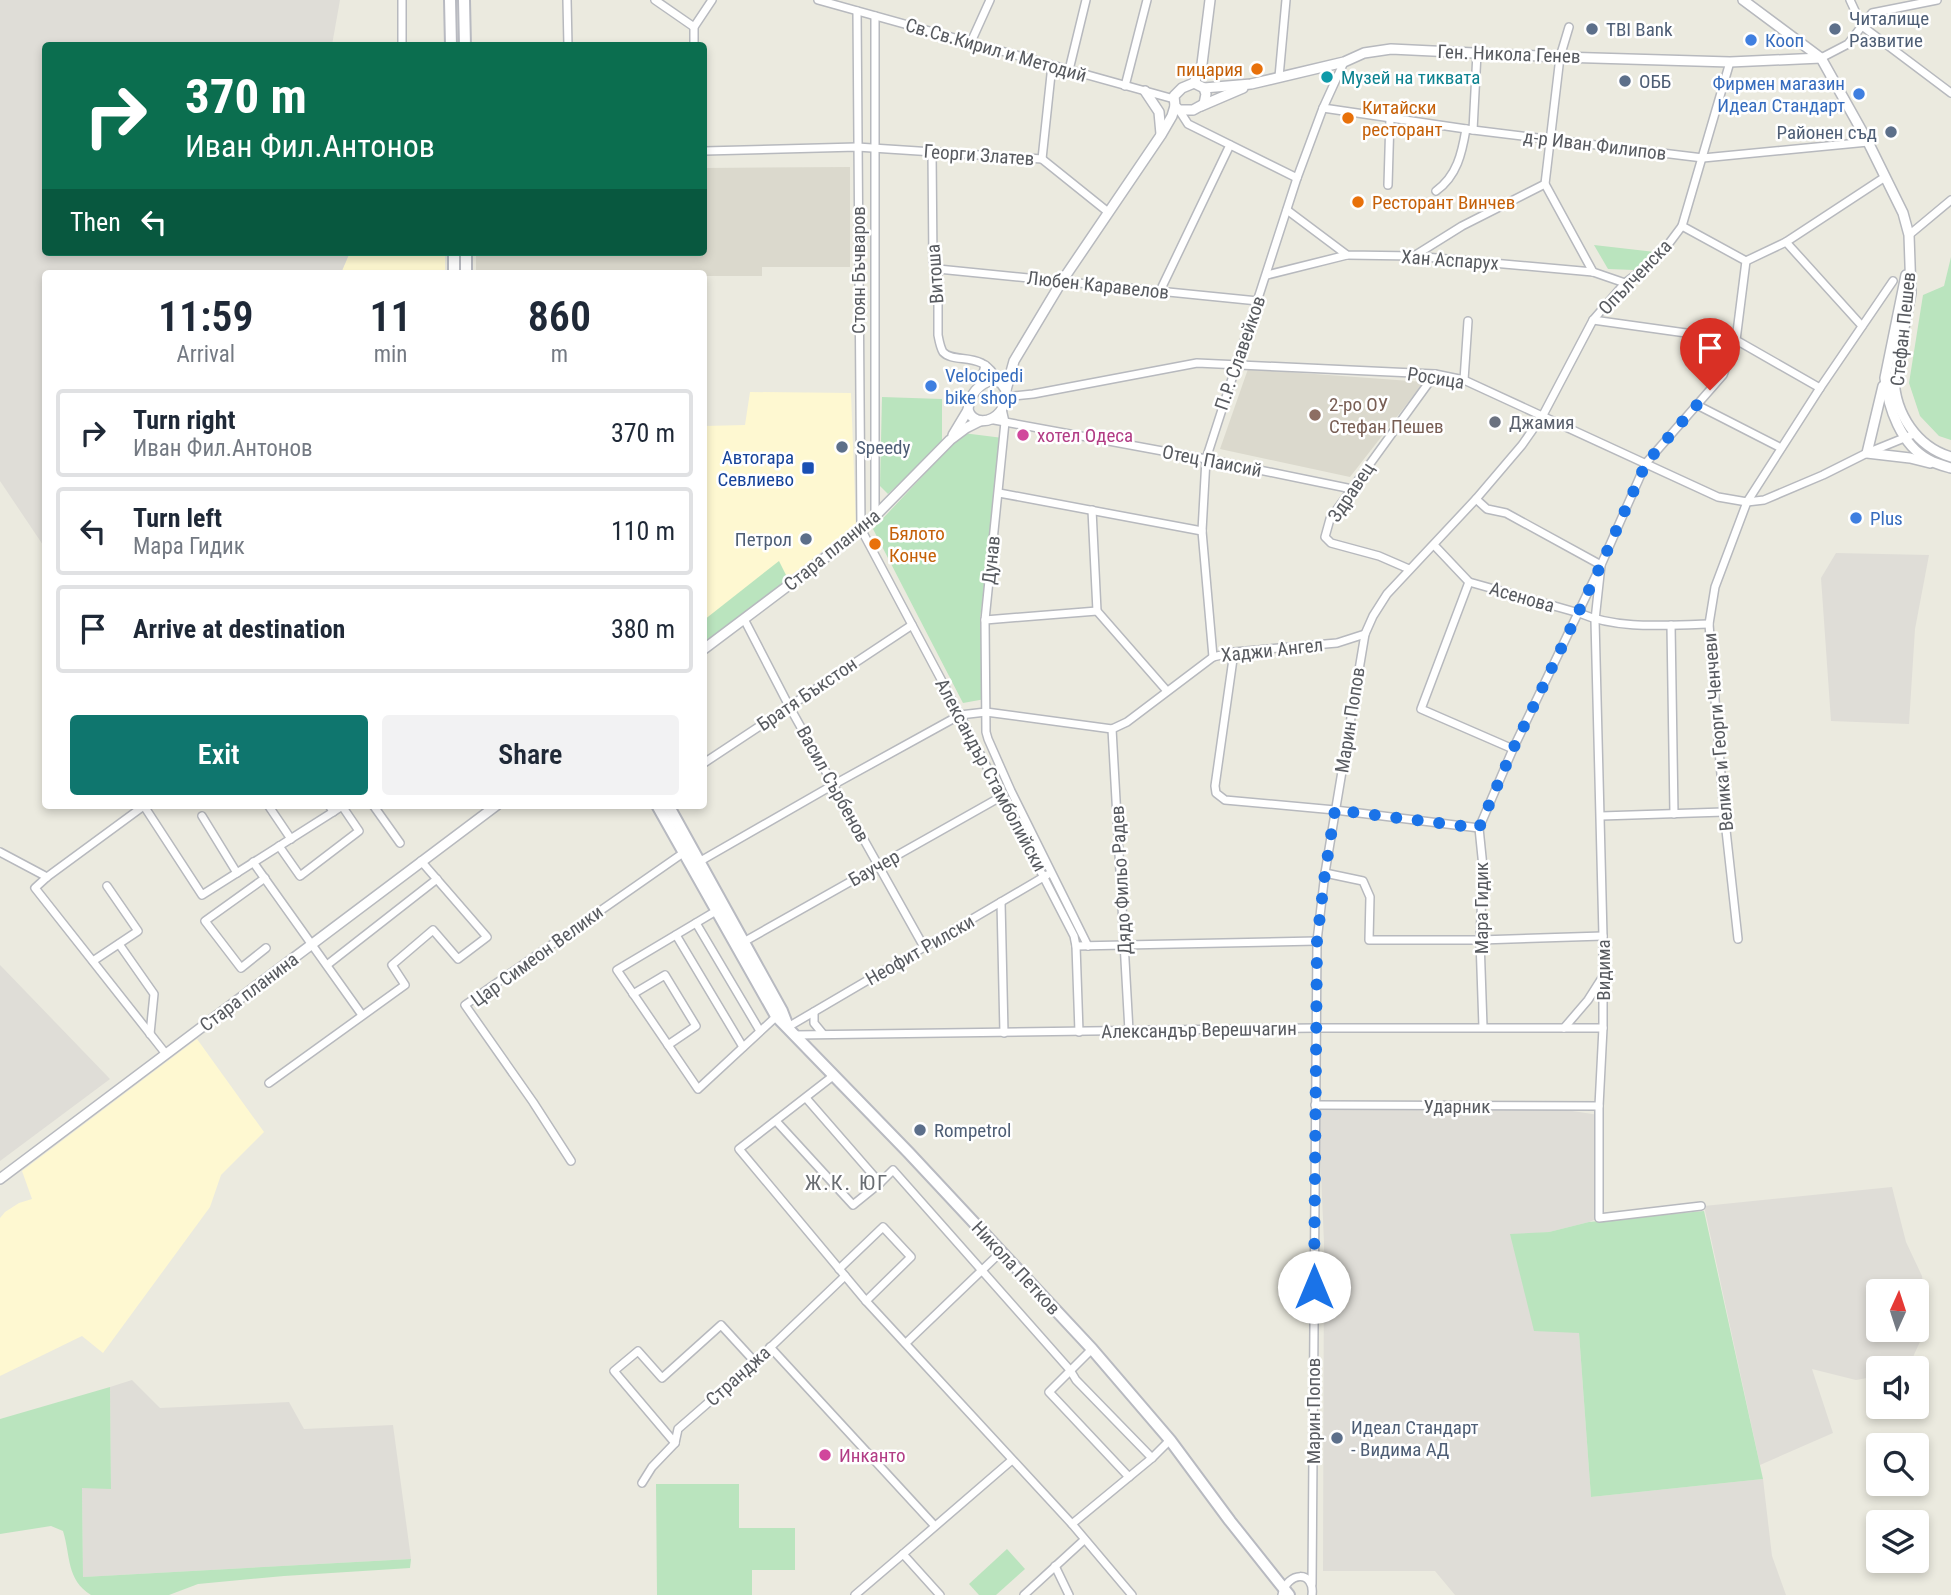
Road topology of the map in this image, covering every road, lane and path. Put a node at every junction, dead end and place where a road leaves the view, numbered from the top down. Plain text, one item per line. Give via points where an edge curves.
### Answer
1 (402, 0) edge
2 (450, 0) edge
3 (464, 0) edge
4 (567, 0) edge
5 (655, 0) edge
6 (712, 0) edge
7 (818, 0) edge
8 (990, 0) edge
9 (1086, 0) edge
10 (1147, 0) edge
11 (1210, 0) edge
12 (1286, 0) edge
13 (1744, 0) edge
14 (1850, 0) edge
15 (1937, 0) edge
16 (857, 11) junction
17 (875, 16) junction
18 (1862, 26) junction
19 (694, 27) junction
20 (1569, 27) dead end
21 (402, 42) edge
22 (451, 42) edge
23 (465, 42) edge
24 (568, 42) edge
25 (694, 42) edge
26 (971, 43) junction
27 (1477, 53) junction
28 (1560, 57) junction
29 (1821, 58) junction
30 (1345, 62) junction
31 (1730, 62) junction
32 (1052, 65) junction
33 (1069, 70) junction
34 (1279, 77) junction
35 (1194, 83) junction
36 (1251, 84) junction
37 (1125, 86) junction
38 (1204, 88) junction
39 (1146, 91) junction
40 (1951, 93) edge
41 (1201, 106) junction
42 (1323, 108) junction
43 (1180, 109) junction
44 (1390, 118) junction
45 (1470, 129) junction
46 (1161, 135) junction
47 (1550, 139) junction
48 (1868, 142) junction
49 (1230, 145) junction
50 (858, 147) junction
51 (875, 148) junction
52 (707, 151) edge
53 (932, 152) junction
54 (1703, 158) junction
55 (1042, 159) junction
56 (1885, 177) junction
57 (1297, 178) junction
58 (1545, 184) junction
59 (1388, 185) dead end
60 (1436, 191) dead end
61 (1951, 200) edge
62 (1287, 210) junction
63 (1108, 212) junction
64 (1682, 226) junction
65 (1909, 235) junction
66 (1786, 242) junction
67 (1347, 255) junction
68 (1414, 256) junction
69 (1909, 259) junction
70 (1746, 261) junction
71 (938, 269) junction
72 (1593, 272) junction
73 (1267, 275) junction
74 (1062, 281) junction
75 (1893, 281) dead end
76 (1625, 283) junction
77 (1160, 291) junction
78 (1258, 301) junction
79 (1593, 320) junction
80 (1468, 321) dead end
81 (1862, 326) junction
82 (1736, 340) junction
83 (1014, 361) junction
84 (1236, 363) junction
85 (985, 365) junction
86 (1435, 374) junction
87 (1885, 378) junction
88 (996, 380) junction
89 (1464, 380) junction
90 (980, 385) junction
91 (1820, 388) junction
92 (1005, 393) junction
93 (1697, 405) junction
94 (1002, 409) junction
95 (968, 410) junction
96 (1543, 415) junction
97 (985, 420) junction
98 (1005, 422) junction
99 (1910, 436) junction
100 (950, 440) junction
101 (1781, 448) junction
102 (1867, 453) junction
103 (1206, 459) junction
104 (1646, 463) junction
105 (1950, 464) edge
106 (1352, 489) junction
107 (999, 492) junction
108 (1476, 499) junction
109 (1746, 502) junction
110 (1092, 510) junction
111 (875, 516) junction
112 (861, 529) junction
113 (1202, 531) junction
114 (1434, 545) junction
115 (1601, 565) junction
116 (1409, 569) junction
117 (1469, 582) junction
118 (1097, 611) junction
119 (1579, 613) junction
120 (744, 619) junction
121 (985, 620) junction
122 (1595, 620) junction
123 (1709, 624) junction
124 (912, 625) junction
125 (1671, 625) junction
126 (1365, 634) junction
127 (707, 647) edge
128 (1234, 652) junction
129 (1213, 657) junction
130 (1167, 691) junction
131 (789, 706) junction
132 (986, 712) junction
133 (956, 717) junction
134 (1112, 730) junction
135 (1513, 749) junction
136 (707, 761) edge
137 (833, 785) junction
138 (1011, 791) junction
139 (1001, 796) junction
140 (139, 809) edge
141 (147, 809) edge
142 (271, 809) edge
143 (330, 809) edge
144 (345, 809) edge
145 (376, 809) edge
146 (492, 809) edge
147 (660, 809) edge
148 (670, 809) edge
149 (1335, 810) junction
150 (1724, 813) junction
151 (1674, 814) junction
152 (202, 816) dead end
153 (1601, 816) junction
154 (1479, 828) junction
155 (290, 839) junction
156 (400, 843) dead end
157 (279, 846) junction
158 (688, 850) junction
159 (0, 852) edge
160 (421, 861) junction
161 (253, 862) junction
162 (695, 864) junction
163 (879, 865) junction
164 (237, 873) junction
165 (1052, 873) junction
166 (1325, 873) junction
167 (47, 877) junction
168 (1044, 877) junction
169 (265, 878) junction
170 (437, 880) junction
171 (107, 886) dead end
172 (1001, 902) junction
173 (716, 911) junction
174 (696, 923) junction
175 (676, 934) junction
176 (1603, 936) junction
177 (1738, 939) dead end
178 (1480, 940) junction
179 (1317, 941) junction
180 (119, 944) junction
181 (312, 944) junction
182 (740, 944) junction
183 (1124, 945) junction
184 (1076, 946) junction
185 (1088, 946) junction
186 (924, 947) junction
187 (266, 948) dead end
188 (93, 961) junction
189 (327, 965) junction
190 (1603, 977) junction
191 (633, 994) junction
192 (814, 1012) junction
193 (779, 1014) junction
194 (362, 1015) junction
195 (1483, 1027) junction
196 (1316, 1028) junction
197 (1564, 1028) junction
198 (1603, 1028) junction
199 (760, 1031) junction
200 (792, 1031) junction
201 (1129, 1031) junction
202 (1079, 1032) junction
203 (1004, 1033) junction
204 (150, 1034) junction
205 (823, 1034) junction
206 (668, 1045) junction
207 (743, 1047) junction
208 (166, 1054) junction
209 (833, 1076) junction
210 (269, 1083) dead end
211 (806, 1098) junction
212 (1315, 1105) junction
213 (1599, 1106) junction
214 (776, 1121) junction
215 (571, 1161) dead end
216 (0, 1179) edge
217 (880, 1183) junction
218 (1701, 1206) dead end
219 (1001, 1252) junction
220 (839, 1269) junction
221 (983, 1269) junction
222 (845, 1276) junction
223 (866, 1301) junction
224 (906, 1343) junction
225 (770, 1348) junction
226 (1091, 1349) junction
227 (755, 1362) junction
228 (1070, 1370) junction
229 (1170, 1440) junction
230 (675, 1443) junction
231 (1152, 1458) junction
232 (1012, 1460) junction
233 (1129, 1477) junction
234 (642, 1483) dead end
235 (1072, 1524) junction
236 (934, 1525) junction
237 (1084, 1540) junction
238 (903, 1554) junction
239 (1312, 1561) junction
240 (1055, 1566) junction
241 (1297, 1577) junction
242 (1312, 1584) junction
243 (1284, 1593) edge
244 (855, 1595) edge
245 (940, 1595) edge
246 (1024, 1595) edge
247 (1069, 1595) edge
248 (1132, 1595) edge
249 (1312, 1595) edge

1 - 21 street
2 - 22 main road
3 - 23 main road
4 - 24 street
5 - 19 street
6 - 19 street
7 - 16 street, Св.Св.Кирил и Методий
8 - 26 street
9 - 33 street
10 - 37 street
11 - 35 street via 1202,64
12 - 34 street
13 - 29 street, Стефан Пешев
14 - 18 street
15 - 18 street via 1872,13
16 - 17 street, Св.Св.Кирил и Методий
16 - 50 street, Стоян Бъчваров
17 - 26 street, Св.Св.Кирил и Методий
17 - 51 street, Стоян Бъчваров
18 - 29 street via 1848,44
18 - 40 street
19 - 25 street
20 - 28 street
26 - 32 street, Св.Св.Кирил и Методий
27 - 28 street, Ген. Никола Генев
27 - 30 street, Ген. Никола Генев via 1391,49
27 - 45 street
28 - 31 street, Ген. Никола Генев
28 - 47 street
29 - 31 street, Ген. Никола Генев
29 - 48 street, Стефан Пешев
30 - 34 street
30 - 42 street, П.Р. Славейков
31 - 54 street, Опълченска
32 - 33 street, Св.Св.Кирил и Методий
32 - 55 street
33 - 37 street, Св.Св.Кирил и Методий
34 - 36 street
35 - 38 street
35 - 43 street via 1177,92
36 - 38 street
36 - 41 street
37 - 39 street, Св.Св.Кирил и Методий
38 - 41 street via 1206,99
39 - 43 street, Св.Св.Кирил и Методий
39 - 46 street via 1159,112
41 - 43 street
42 - 44 street, д-р Иван Филипов
42 - 57 street, П.Р. Славейков
43 - 46 street
43 - 49 street, Св.Св.Кирил и Методий via 1188,124
44 - 45 street, д-р Иван Филипов
44 - 59 street
45 - 47 street, д-р Иван Филипов
45 - 60 street via 1458,165
46 - 63 street
47 - 54 street, д-р Иван Филипов
47 - 58 street
48 - 54 street, д-р Иван Филипов
48 - 56 street, Стефан Пешев
49 - 57 street, Св.Св.Кирил и Методий
49 - 77 street
50 - 51 street, Георги Златев
50 - 52 street, Георги Златев
50 - 112 street, Стоян Бъчваров
51 - 53 street, Георги Златев
51 - 111 street, Стоян Бъчваров
53 - 55 street, Георги Златев
53 - 71 street, Витоша via 933,262
54 - 64 street, Опълченска
55 - 63 street, Георги Златев
56 - 65 street, Стефан Пешев
56 - 66 street
57 - 62 street, П.Р. Славейков
58 - 68 street
58 - 72 street
61 - 65 street
62 - 67 street
62 - 73 street, П.Р. Славейков
63 - 74 street
64 - 70 street
64 - 76 street, Опълченска via 1658,258
65 - 69 street, Стефан Пешев
66 - 70 street
66 - 81 street
67 - 68 street, Хан Аспарух
67 - 73 street, Хан Аспарух
68 - 72 street, Хан Аспарух
69 - 87 street, Стефан Пешев
69 - 99 street, Стефан Пешев via 1911,293 1894,388
70 - 82 street, Мара Гидик
71 - 74 street, Любен Каравелов
71 - 85 street, Витоша via 942,351
72 - 76 street, Хан Аспарух
73 - 78 street, П.Р. Славейков
74 - 77 street, Любен Каравелов
74 - 83 street
75 - 81 street, Велика и Георги Ченчеви
76 - 79 street, Опълченска
77 - 78 street, Любен Каравелов
78 - 84 street, П.Р. Славейков
79 - 82 street
79 - 96 street, Опълченска
80 - 89 street
81 - 91 street, Велика и Георги Ченчеви
82 - 91 street
82 - 93 street, Мара Гидик via 1723,374
83 - 88 street
83 - 92 street
84 - 86 street, Росица
84 - 92 street, Росица via 1184,364 1033,394
84 - 103 street, П.Р. Славейков
85 - 88 street
85 - 90 street
86 - 89 street, Росица
86 - 106 street, Здравец
87 - 99 street, Стефан Пешев via 1890,406
87 - 102 street
88 - 90 street
88 - 92 street
89 - 96 street, Росица
90 - 95 street
91 - 101 street, Велика и Георги Ченчеви
92 - 94 street
93 - 101 street
93 - 104 street, Мара Гидик
94 - 97 street
94 - 98 street, Дунав
95 - 97 street
95 - 100 street, Стара планина
96 - 104 street, Росица
96 - 108 street, Опълченска
97 - 98 street, Отец Паисий
97 - 100 street, Стара планина
98 - 103 street, Отец Паисий
98 - 107 street, Дунав
99 - 102 street, Росица
99 - 105 street, Стефан Пешев via 1930,460
100 - 111 street, Стара планина
101 - 109 street, Велика и Георги Ченчеви
102 - 105 street
102 - 109 street, Росица via 1764,500
103 - 106 street, Отец Паисий
103 - 113 street, П.Р. Славейков
104 - 109 street, Росица via 1718,497
104 - 115 street, Мара Гидик
106 - 116 street, Здравец via 1330,519 1326,540
107 - 110 street
107 - 121 street, Дунав
108 - 114 street, Опълченска
108 - 115 street via 1487,509 1506,513
109 - 123 street, Велика и Георги Ченчеви via 1715,587
110 - 113 street
110 - 118 street
111 - 112 street, Стара планина
112 - 120 street, Стара планина
112 - 124 street, Александър Стамболийски
113 - 129 street, П.Р. Славейков
114 - 116 street, Опълченска
114 - 117 street, Асенова
115 - 119 street, Мара Гидик
115 - 122 street, Мара Гидик
116 - 126 street, Опълченска via 1387,594
117 - 119 street, Асенова
117 - 135 street via 1421,709
118 - 121 street
118 - 130 street
119 - 122 street, Асенова
119 - 135 street, Мара Гидик
120 - 127 street, Стара планина
120 - 131 street, Васил Сърбенов
121 - 132 street, Дунав
122 - 125 street, Асенова
122 - 153 street, Видима
123 - 125 street, Асенова
123 - 150 street, Велика и Георги Ченчеви
124 - 131 street, Братя Бъкстон
124 - 133 street, Александър Стамболийски
125 - 151 street
126 - 128 street, Хаджи Ангел via 1337,643
126 - 149 street, Марин Попов
128 - 129 street, Хаджи Ангел
128 - 149 street via 1216,793 1225,800
129 - 130 street, Хаджи Ангел
130 - 134 street, Хаджи Ангел
131 - 136 street, Братя Бъкстон
131 - 137 street, Васил Сърбенов
132 - 133 street
132 - 134 street
132 - 138 street, Александър Стамболийски via 988,739
133 - 137 street
133 - 139 street, Александър Стамболийски
134 - 183 street, Дядо Фильо Радев
135 - 154 street, Мара Гидик
137 - 162 street
137 - 163 street, Васил Сърбенов
138 - 139 street, Баучер
138 - 165 street, Александър Стамболийски
139 - 163 street, Баучер
139 - 168 street, Александър Стамболийски
140 - 167 street
141 - 164 street via 202,895
142 - 155 street
143 - 155 street
144 - 157 street via 359,831 300,876
145 - 156 street
146 - 160 street, Стара планина
147 - 158 main road, Никола Петков
148 - 158 main road, Никола Петков
149 - 154 street
149 - 166 street, Марин Попов
150 - 151 street
150 - 177 street, Велика и Георги Ченчеви
151 - 153 street
152 - 164 street
153 - 176 street, Видима
154 - 178 street, Мара Гидик via 1483,867
155 - 157 street
157 - 161 street
158 - 162 main road, Никола Петков
158 - 215 street, Цар Симеон Велики via 465,1005
159 - 167 street
160 - 170 street
160 - 181 street, Стара планина
161 - 164 street
161 - 169 street
162 - 173 main road, Никола Петков
162 - 182 main road, Никола Петков
163 - 182 street, Баучер
163 - 186 street, Васил Сърбенов
165 - 168 street, Неофит Рилски
165 - 185 street, Александър Стамболийски
166 - 178 street via 1363,881 1370,897 1369,940
166 - 179 street, Марин Попов
167 - 188 street via 35,888
168 - 172 street, Неофит Рилски
168 - 184 street, Александър Стамболийски
169 - 181 street
169 - 187 street via 205,920 241,968
170 - 189 street
170 - 194 street via 487,937 457,959 433,930 392,965 405,985
171 - 180 street via 138,931
172 - 186 street, Неофит Рилски
172 - 203 street
173 - 174 street
173 - 182 main road, Никола Петков
174 - 175 street
174 - 199 street
175 - 191 street via 617,970
175 - 207 street
176 - 178 street
176 - 190 street, Видима
178 - 195 street, Мара Гидик
179 - 183 street
179 - 196 street, Марин Попов
180 - 188 street
180 - 204 street via 154,994
181 - 189 street
181 - 208 street, Стара планина
182 - 193 main road, Никола Петков
183 - 185 street
183 - 201 street, Дядо Фильо Радев
184 - 185 street
184 - 202 street, Александър Стамболийски
186 - 192 street, Неофит Рилски
188 - 204 street
189 - 194 street
190 - 197 street
190 - 198 street, Видима
191 - 206 street
191 - 206 street via 664,975 696,1026
192 - 200 street, Неофит Рилски
192 - 205 street via 814,1023
193 - 199 street
193 - 200 main road, Никола Петков
194 - 210 street
195 - 196 street, Александър Верешчагин
195 - 197 street, Александър Верешчагин
196 - 201 street, Александър Верешчагин
196 - 212 street, Марин Попов
197 - 198 street, Александър Верешчагин
198 - 213 street, Видима
199 - 207 street
200 - 205 street, Александър Верешчагин
200 - 209 main road, Никола Петков
201 - 202 street, Александър Верешчагин
202 - 203 street, Александър Верешчагин
203 - 205 street, Александър Верешчагин
204 - 208 street
206 - 207 street via 698,1089
208 - 216 street, Стара планина
209 - 211 street
209 - 219 main road, Никола Петков
211 - 214 street
211 - 217 street
212 - 213 street, Ударник
212 - 239 street, Марин Попов
213 - 218 street, Видима via 1599,1218
214 - 217 street via 853,1205
214 - 220 street via 739,1149
217 - 221 street via 893,1170
219 - 221 street
219 - 226 main road, Никола Петков
220 - 222 street
220 - 223 street via 883,1227 911,1257
221 - 224 street
221 - 228 street
222 - 223 street
222 - 225 street, Странджа
223 - 224 street
224 - 232 street
225 - 227 street, Странджа
225 - 236 street
226 - 228 street
226 - 229 main road, Никола Петков
227 - 230 street, Странджа via 678,1429
227 - 230 street via 721,1325 662,1378 638,1351 614,1371
228 - 231 street
228 - 233 street via 1049,1392
229 - 231 street
229 - 243 main road, Никола Петков via 1255,1562
230 - 234 street, Странджа
231 - 233 street
232 - 235 street
232 - 236 street
233 - 235 street
235 - 237 street
236 - 238 street
237 - 240 street
237 - 248 street
238 - 244 street
238 - 245 street
239 - 241 street
239 - 242 street, Марин Попов
240 - 246 street
240 - 247 street
241 - 242 street
241 - 243 street
242 - 249 street, Марин Попов

